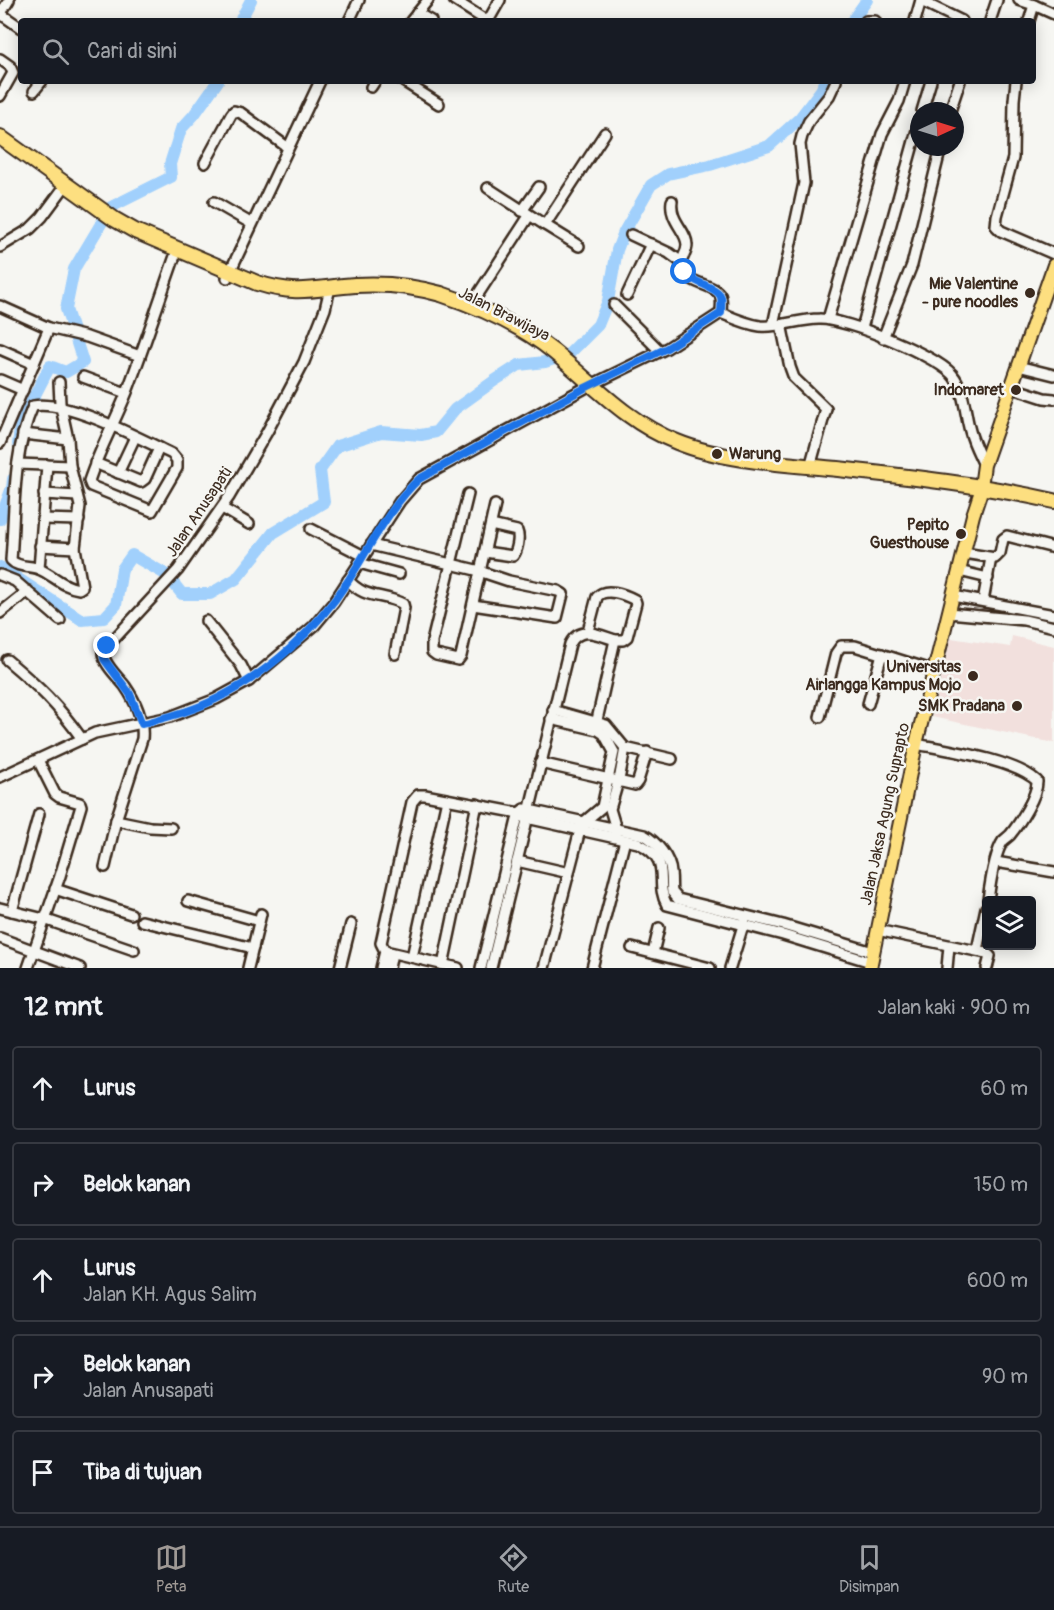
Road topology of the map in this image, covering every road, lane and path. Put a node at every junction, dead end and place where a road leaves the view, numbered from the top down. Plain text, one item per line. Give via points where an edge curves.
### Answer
1 (9, 0) edge
2 (359, 0) edge
3 (428, 0) edge
4 (454, 0) edge
5 (500, 0) edge
6 (921, 0) edge
7 (997, 0) edge
8 (1019, 0) edge
9 (1034, 6) junction
10 (0, 14) edge
11 (1054, 14) edge
12 (414, 17) edge
13 (350, 18) edge
14 (482, 18) edge
15 (489, 18) edge
16 (916, 18) edge
17 (948, 18) edge
18 (991, 18) edge
19 (1030, 18) edge
20 (18, 26) edge
21 (0, 59) edge
22 (40, 84) edge
23 (318, 84) edge
24 (408, 84) edge
25 (835, 84) edge
26 (904, 84) edge
27 (930, 84) edge
28 (959, 84) edge
29 (1016, 84) edge
30 (34, 91) dead end
31 (0, 96) edge
32 (925, 102) edge
33 (954, 102) edge
34 (439, 104) dead end
35 (605, 133) dead end
36 (0, 137) edge
37 (0, 147) edge
38 (287, 147) junction
39 (910, 155) edge
40 (939, 156) edge
41 (205, 163) dead end
42 (539, 187) dead end
43 (489, 188) dead end
44 (62, 190) junction
45 (672, 201) dead end
46 (214, 202) dead end
47 (94, 208) junction
48 (526, 213) junction
49 (113, 222) junction
50 (252, 224) junction
51 (545, 225) junction
52 (631, 235) dead end
53 (651, 244) junction
54 (579, 246) dead end
55 (0, 247) edge
56 (1054, 254) edge
57 (175, 256) junction
58 (680, 261) junction
59 (1054, 265) edge
60 (228, 275) junction
61 (329, 292) junction
62 (627, 295) dead end
63 (1049, 296) edge
64 (471, 305) junction
65 (614, 305) dead end
66 (0, 307) edge
67 (721, 313) junction
68 (828, 319) junction
69 (777, 325) junction
70 (49, 328) junction
71 (862, 328) junction
72 (883, 338) junction
73 (0, 349) edge
74 (660, 351) junction
75 (551, 353) junction
76 (140, 356) junction
77 (34, 364) junction
78 (1018, 366) junction
79 (1054, 375) edge
80 (83, 377) dead end
81 (1, 382) edge
82 (59, 382) dead end
83 (588, 387) junction
84 (1010, 387) junction
85 (23, 390) junction
86 (126, 393) junction
87 (1054, 399) edge
88 (61, 409) junction
89 (111, 426) junction
90 (23, 434) junction
91 (135, 437) junction
92 (68, 439) junction
93 (0, 443) edge
94 (159, 448) junction
95 (95, 463) junction
96 (18, 464) junction
97 (47, 465) junction
98 (984, 465) junction
99 (70, 466) junction
100 (810, 467) junction
101 (118, 473) junction
102 (859, 475) junction
103 (981, 490) junction
104 (44, 494) junction
105 (468, 494) dead end
106 (76, 496) junction
107 (1054, 501) edge
108 (495, 505) dead end
109 (222, 508) junction
110 (1054, 510) edge
111 (42, 519) junction
112 (79, 520) junction
113 (249, 524) dead end
114 (491, 525) junction
115 (311, 529) dead end
116 (371, 545) junction
117 (40, 546) junction
118 (75, 548) junction
119 (1054, 548) edge
120 (485, 552) junction
121 (964, 553) junction
122 (991, 558) junction
123 (362, 559) junction
124 (452, 564) junction
125 (39, 569) junction
126 (959, 571) junction
127 (481, 572) junction
128 (399, 574) dead end
129 (0, 575) edge
130 (988, 578) junction
131 (348, 580) junction
132 (28, 591) junction
133 (953, 596) junction
134 (983, 601) junction
135 (473, 606) junction
136 (0, 613) edge
137 (949, 613) junction
138 (1054, 615) edge
139 (60, 620) dead end
140 (206, 621) dead end
141 (1054, 627) edge
142 (588, 631) junction
143 (615, 640) junction
144 (395, 654) dead end
145 (882, 654) junction
146 (8, 660) dead end
147 (935, 671) junction
148 (249, 681) junction
149 (868, 704) dead end
150 (552, 715) junction
151 (820, 717) dead end
152 (142, 724) junction
153 (596, 725) junction
154 (82, 739) junction
155 (916, 744) junction
156 (625, 748) junction
157 (647, 752) junction
158 (672, 759) dead end
159 (38, 760) junction
160 (540, 763) junction
161 (0, 777) edge
162 (614, 780) junction
163 (447, 799) junction
164 (477, 804) junction
165 (606, 808) junction
166 (39, 814) dead end
167 (523, 814) junction
168 (116, 820) junction
169 (582, 826) junction
170 (171, 828) dead end
171 (615, 833) junction
172 (625, 840) junction
173 (517, 861) junction
174 (996, 862) junction
175 (105, 867) dead end
176 (1054, 872) edge
177 (569, 873) junction
178 (55, 889) junction
179 (989, 896) edge
180 (188, 901) dead end
181 (0, 908) edge
182 (12, 911) junction
183 (130, 914) dead end
184 (44, 919) junction
185 (745, 920) junction
186 (141, 921) dead end
187 (351, 924) dead end
188 (659, 928) dead end
189 (877, 930) junction
190 (0, 938) edge
191 (950, 946) junction
192 (253, 948) junction
193 (632, 948) dead end
194 (34, 950) junction
195 (134, 950) dead end
196 (389, 952) junction
197 (984, 952) joint
198 (653, 953) junction
199 (412, 957) junction
200 (871, 961) edge
201 (435, 965) edge
202 (28, 968) edge
203 (80, 968) edge
204 (248, 968) edge
205 (340, 968) edge
206 (381, 968) edge
207 (388, 968) edge
208 (458, 968) edge
209 (481, 968) edge
210 (491, 968) edge
211 (544, 968) edge
212 (592, 968) edge
213 (710, 968) edge
214 (730, 968) edge
215 (947, 968) edge
216 (987, 968) edge

1 - 10 street
2 - 13 street
3 - 12 street
4 - 14 street
5 - 15 street
6 - 16 street
6 - 17 street
7 - 18 street
8 - 9 street
9 - 11 street
9 - 19 street
10 - 20 street
21 - 31 street via 14,73
22 - 30 street
23 - 38 street
24 - 34 street
25 - 69 street via 808,121 800,144 804,183
26 - 68 street via 882,134
27 - 32 street
28 - 33 street
29 - 56 street via 1013,158 996,226
35 - 51 street
36 - 47 highway, Jalan Brawijaya
37 - 44 highway, Jalan Brawijaya
38 - 41 street via 234,111
38 - 50 street
39 - 71 street
40 - 72 street via 912,265
42 - 48 street
43 - 48 street
44 - 47 highway, Jalan Brawijaya
44 - 55 street via 30,229
45 - 58 street via 674,218 687,243
46 - 50 street
47 - 49 highway, Jalan Brawijaya
48 - 51 street
48 - 64 street
49 - 57 highway, Jalan Brawijaya
49 - 60 highway, Jalan Brawijaya
50 - 60 street
51 - 54 street
52 - 53 street
53 - 58 street
53 - 62 street
57 - 60 highway, Jalan Brawijaya
57 - 76 street
58 - 67 street via 690,279 719,293
59 - 63 main road, Jalan Jaksa Agung Suprapto
60 - 61 highway, Jalan Brawijaya via 284,290
61 - 64 highway, Jalan Brawijaya via 355,285 400,286
61 - 75 highway, Jalan Brawijaya via 397,291 434,299 502,327
61 - 109 street, Jalan Anusapati via 304,362
63 - 78 main road, Jalan Jaksa Agung Suprapto
64 - 75 highway, Jalan Brawijaya via 526,332
65 - 74 street
66 - 70 street
67 - 69 street via 752,324
67 - 74 street
68 - 69 street
68 - 71 street
69 - 100 street via 794,378 826,410
70 - 76 street
70 - 77 street
71 - 72 street
72 - 98 street via 950,371 960,389 970,432
73 - 77 street
74 - 83 street
75 - 83 highway, Jalan Brawijaya
76 - 86 street
77 - 85 street
78 - 79 street
78 - 84 main road, Jalan Jaksa Agung Suprapto
80 - 86 street
81 - 85 street
82 - 88 street
83 - 100 highway, Jalan Brawijaya via 643,426 688,446
83 - 102 highway, Jalan Brawijaya via 636,429 685,453 735,465
83 - 116 street via 419,479
84 - 87 street
84 - 98 main road, Jalan Jaksa Agung Suprapto
85 - 93 street
86 - 89 street
88 - 89 street
88 - 90 street via 34,406
88 - 92 street
89 - 91 street
89 - 95 street
90 - 92 street
90 - 96 street
91 - 94 street
91 - 101 street
92 - 99 street
94 - 95 street via 172,454 178,464 151,512 91,486
94 - 101 street via 143,481
95 - 101 street
96 - 97 street
96 - 125 street via 11,560
97 - 99 street
97 - 104 street
98 - 103 main road, Jalan Jaksa Agung Suprapto
99 - 106 street
100 - 102 highway, Jalan Brawijaya
102 - 103 highway, Jalan Brawijaya
103 - 107 highway
103 - 110 highway, Jalan Brawijaya
103 - 121 main road, Jalan Jaksa Agung Suprapto
104 - 106 street
104 - 111 street
105 - 124 street
106 - 112 street
108 - 114 street
109 - 113 street
109 - 152 street, Jalan Anusapati via 178,570 103,654 130,694
111 - 112 street
111 - 117 street
112 - 118 street
114 - 120 street
114 - 120 street via 517,531 519,536 513,556
115 - 123 street
116 - 123 street
116 - 124 street
117 - 118 street
117 - 125 street
118 - 125 street via 80,588 65,585
119 - 122 street via 1005,537 998,556
120 - 127 street
121 - 122 street
121 - 126 main road, Jalan Jaksa Agung Suprapto
122 - 130 street
123 - 128 street
123 - 131 street
124 - 127 street
124 - 135 street via 432,642 433,653 459,659
126 - 130 street
126 - 133 main road, Jalan Jaksa Agung Suprapto
127 - 135 street
127 - 135 street via 561,592 559,615 552,618
129 - 132 street
130 - 134 street
131 - 144 street via 363,593 403,603
131 - 148 street via 314,626
132 - 136 street
132 - 139 street
133 - 134 street
133 - 137 main road, Jalan Jaksa Agung Suprapto
134 - 138 street
137 - 141 street
137 - 147 main road, Jalan Jaksa Agung Suprapto
140 - 148 street
142 - 143 street
142 - 143 street via 600,592 632,598 636,603 627,637
142 - 150 street via 570,644
143 - 153 street
145 - 147 street
145 - 149 street
145 - 151 street via 845,645 838,648
146 - 154 street via 60,708
147 - 155 main road, Jalan Jaksa Agung Suprapto
148 - 152 street via 196,708
150 - 153 street
150 - 160 street
152 - 154 street
152 - 168 street via 142,739
153 - 156 street via 606,725
153 - 162 street via 614,752
154 - 159 street
155 - 174 street via 996,762 1036,780 1036,791 1011,834 1002,842
155 - 189 main road, Jalan Jaksa Agung Suprapto
156 - 157 street
156 - 162 street
157 - 158 street
157 - 162 street via 636,784
159 - 161 street
159 - 178 street via 55,794 81,806
160 - 162 street
160 - 167 street
162 - 165 street
163 - 164 street
163 - 196 street via 418,795 412,802 381,943
163 - 199 street
164 - 167 street
164 - 201 street
165 - 169 street
165 - 171 street
166 - 182 street
167 - 169 street
167 - 173 street
167 - 209 street
168 - 170 street
168 - 175 street
169 - 171 street
169 - 177 street
171 - 172 street
171 - 185 street via 644,835 658,846 669,863 672,892 678,899
172 - 185 street via 645,846 659,862 667,905
172 - 212 street
173 - 177 street
173 - 210 street
174 - 176 street
174 - 179 street
177 - 211 street
178 - 183 street
178 - 184 street
180 - 192 street via 260,917
181 - 182 street
182 - 184 street
184 - 194 street
184 - 195 street
185 - 200 street
185 - 214 street
186 - 192 street
187 - 205 street
188 - 198 street
189 - 191 street
189 - 200 main road, Jalan Jaksa Agung Suprapto
190 - 194 street
191 - 197 street
191 - 215 street
192 - 204 street
193 - 198 street
194 - 202 street
194 - 203 street
196 - 199 street
196 - 206 street
196 - 207 street
197 - 216 street
198 - 213 street
199 - 201 street
201 - 208 street

